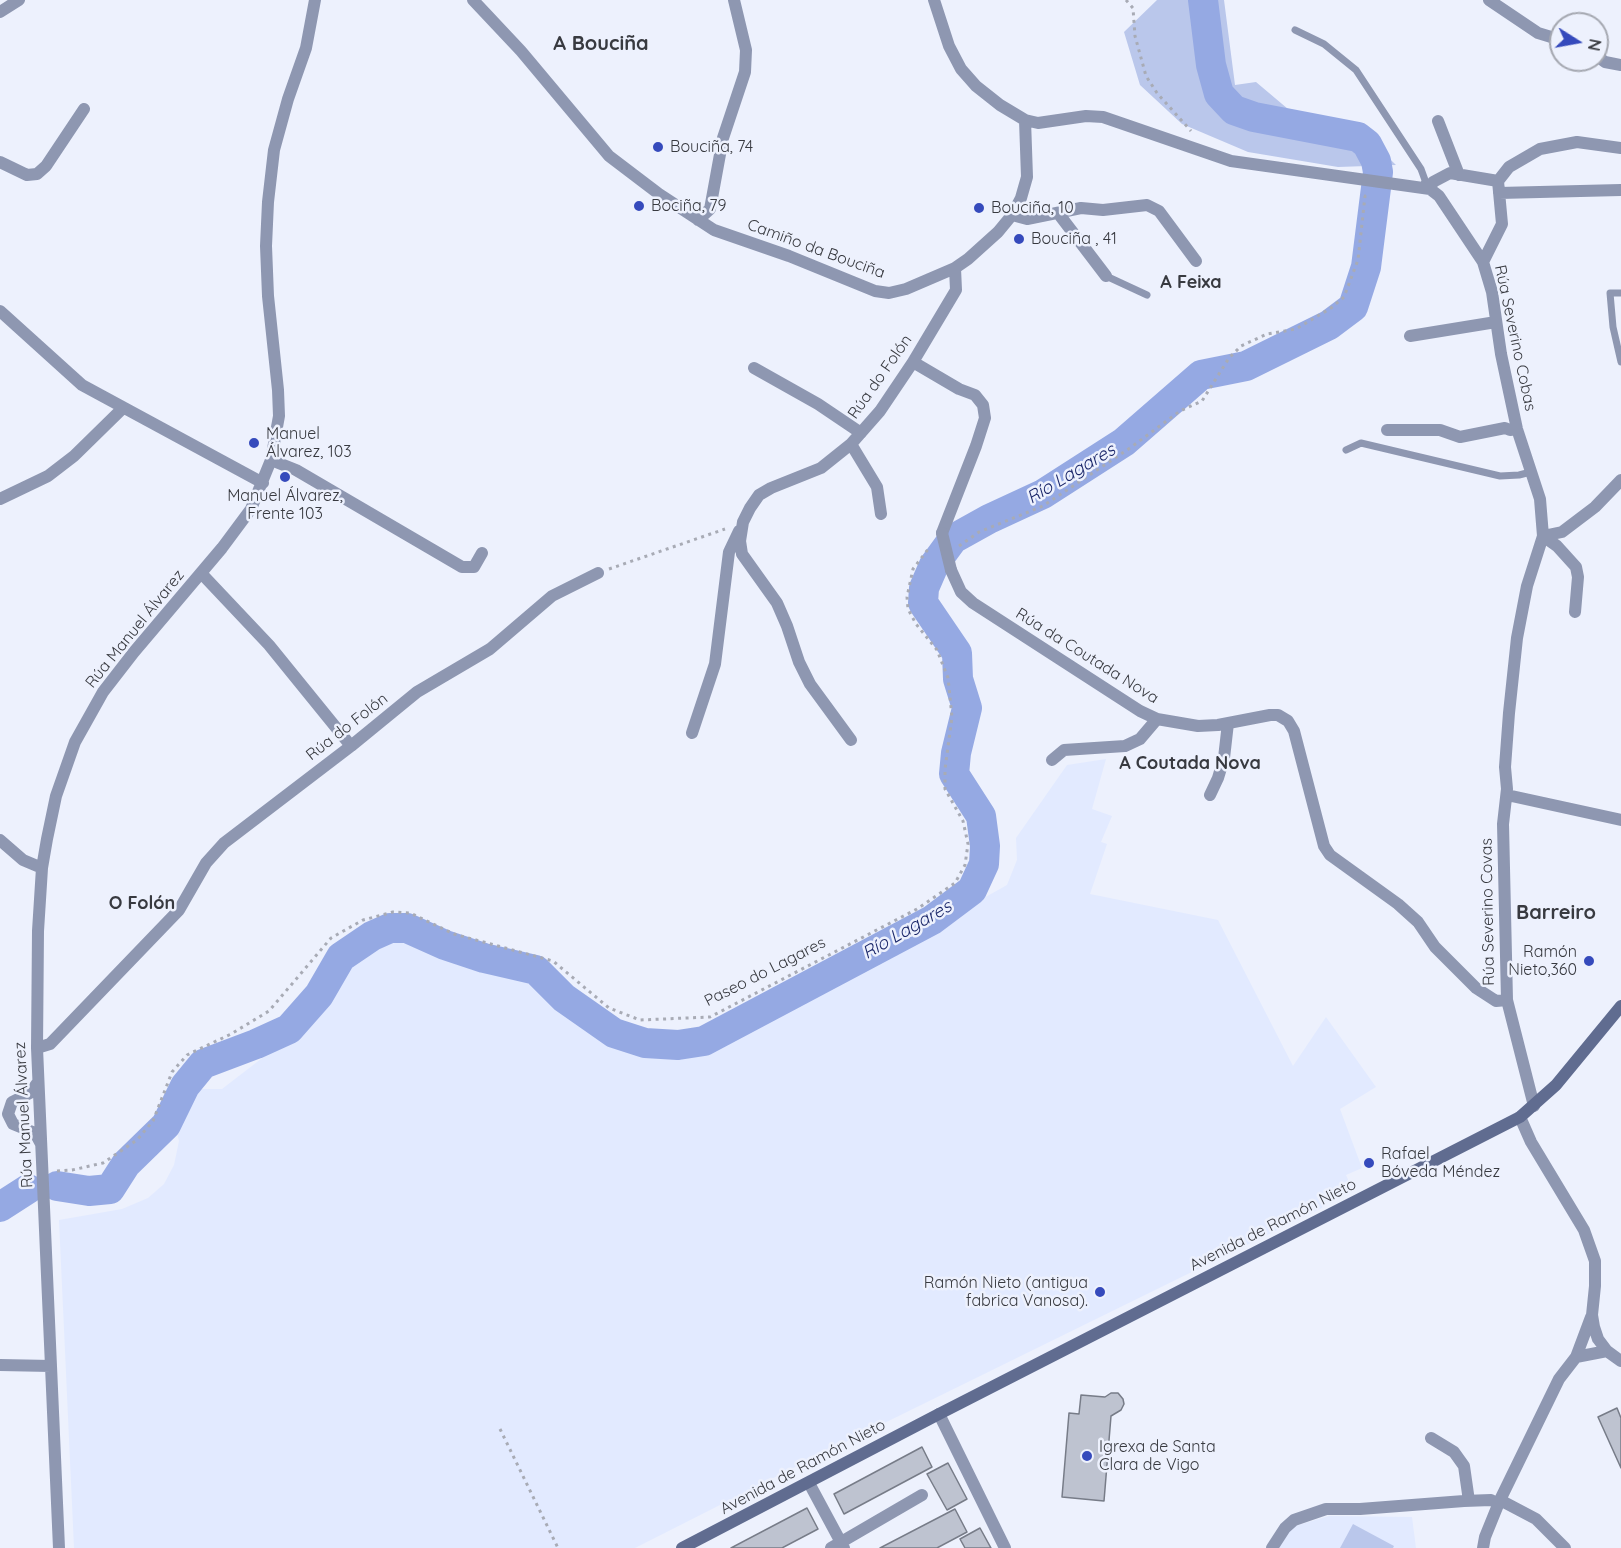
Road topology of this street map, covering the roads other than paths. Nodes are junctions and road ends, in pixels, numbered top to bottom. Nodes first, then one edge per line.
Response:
1 (19, 0) edge
2 (315, 0) edge
3 (473, 0) edge
4 (734, 0) edge
5 (934, 0) edge
6 (1489, 0) edge
7 (0, 12) edge
8 (1295, 30) dead end
9 (1549, 36) edge
10 (84, 109) dead end
11 (1025, 120) junction
12 (1438, 121) dead end
13 (1621, 148) edge
14 (0, 162) edge
15 (1459, 175) junction
16 (1498, 187) junction
17 (1427, 189) junction
18 (1621, 190) edge
19 (1058, 213) junction
20 (1012, 215) junction
21 (698, 220) junction
22 (1196, 261) dead end
23 (1483, 262) junction
24 (955, 268) junction
25 (1106, 276) joint
26 (1621, 293) edge
27 (1147, 295) dead end
28 (0, 311) edge
29 (1496, 322) junction
30 (1410, 336) dead end
31 (913, 362) junction
32 (1621, 362) edge
33 (754, 368) dead end
34 (123, 408) junction
35 (1517, 429) junction
36 (1387, 430) dead end
37 (861, 433) junction
38 (851, 444) junction
39 (1346, 450) dead end
40 (271, 460) junction
41 (1531, 472) junction
42 (1621, 480) edge
43 (263, 483) junction
44 (0, 499) edge
45 (881, 514) dead end
46 (743, 522) junction
47 (1543, 536) junction
48 (482, 552) dead end
49 (201, 573) junction
50 (598, 573) road end
51 (1575, 612) dead end
52 (1156, 719) junction
53 (1228, 723) junction
54 (692, 733) dead end
55 (851, 740) dead end
56 (351, 746) junction
57 (1052, 760) dead end
58 (1210, 795) dead end
59 (1507, 795) junction
60 (1621, 820) edge
61 (1503, 824) joint
62 (0, 840) edge
63 (42, 868) junction
64 (1507, 1000) junction
65 (1621, 1006) edge
66 (37, 1048) junction
67 (39, 1082) junction
68 (23, 1098) junction
69 (1534, 1106) junction
70 (40, 1110) junction
71 (3, 1113) edge
72 (1520, 1117) junction
73 (25, 1127) junction
74 (41, 1145) junction
75 (1592, 1315) junction
76 (1607, 1351) junction
77 (1576, 1357) junction
78 (1621, 1361) edge
79 (0, 1365) edge
80 (51, 1366) junction
81 (939, 1414) junction
82 (1431, 1437) dead end
83 (810, 1483) junction
84 (922, 1495) dead end
85 (1469, 1501) junction
86 (1500, 1502) junction
87 (839, 1546) edge
88 (59, 1548) edge
89 (684, 1548) edge
90 (1005, 1548) edge
91 (1272, 1548) edge
92 (1483, 1548) edge
93 (1565, 1548) edge

1 - 7 street
2 - 40 street, Rúa Manuel Álvarez
3 - 21 street, Camiño da Bouciña
4 - 21 street
5 - 11 street
6 - 9 street
8 - 17 lane
10 - 14 street
11 - 17 street
11 - 20 street, Camiño da Bouciña
12 - 15 street
13 - 16 street
15 - 16 street
15 - 17 street
16 - 18 street
16 - 23 street
17 - 23 street, Rúa Severino Cobas
19 - 20 street
19 - 22 street
19 - 25 street
20 - 24 street, Camiño da Bouciña
21 - 24 street, Camiño da Bouciña
23 - 29 street, Rúa Severino Cobas
24 - 31 street, Rúa do Folón
25 - 27 lane
26 - 32 lane
28 - 34 street
29 - 30 street
29 - 35 street, Rúa Severino Cobas
31 - 37 street, Rúa do Folón
31 - 52 street, Rúa da Coutada Nova, bridge
33 - 37 street
34 - 43 street
34 - 44 street
35 - 36 street
35 - 41 street, Rúa Severino Cobas
37 - 38 street, Rúa do Folón
38 - 45 street
38 - 46 street, Rúa do Folón
39 - 41 lane
40 - 43 street, Rúa Manuel Álvarez
40 - 48 street
41 - 47 street, Rúa Severino Cobas
42 - 47 street
43 - 49 street, Rúa Manuel Álvarez
46 - 54 street, Rúa do Folón
46 - 55 street, Rúa do Folón
47 - 51 street
47 - 59 street, Rúa Severino Cobas
49 - 56 street
49 - 63 street, Rúa Manuel Álvarez
50 - 56 street, Rúa do Folón
52 - 53 street, Rúa da Coutada Nova
52 - 57 street
53 - 58 street
53 - 64 street, Rúa da Coutada Nova
56 - 66 street, Rúa do Folón
59 - 60 street
59 - 61 street, Rúa Severino Cobas
61 - 64 street, Rúa Severino Covas
62 - 63 street
63 - 66 street, Rúa Manuel Álvarez
64 - 69 street, Rúa Severino Covas
65 - 69 main road, Avenida de Ramón Nieto
66 - 67 street, Rúa Manuel Álvarez
67 - 68 street
67 - 70 street, Rúa Manuel Álvarez
68 - 70 street
68 - 71 street
69 - 72 main road, Avenida de Ramón Nieto
70 - 73 street
70 - 74 street, Rúa Manuel Álvarez
71 - 73 street
72 - 75 street
72 - 81 main road, Avenida de Ramón Nieto
73 - 74 street
74 - 80 street, Rúa Manuel Álvarez
75 - 76 street
75 - 77 street
76 - 77 street
76 - 78 street
77 - 86 street
79 - 80 street
80 - 88 street, Rúa Manuel Álvarez
81 - 83 main road, Avenida de Ramón Nieto
81 - 90 street
82 - 85 street
83 - 87 street
83 - 89 main road, Avenida de Ramón Nieto
84 - 87 street
85 - 86 street
85 - 91 street
86 - 92 street
86 - 93 street

